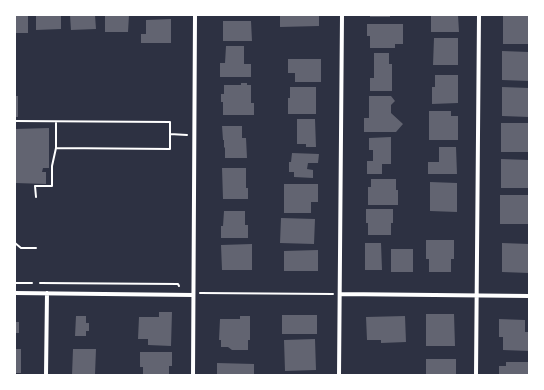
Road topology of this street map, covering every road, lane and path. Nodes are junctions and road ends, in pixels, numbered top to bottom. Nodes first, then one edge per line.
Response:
1 (195, 15) edge
2 (342, 15) edge
3 (480, 15) edge
4 (15, 121) edge
5 (56, 122) junction
6 (170, 134) junction
7 (188, 135) dead end
8 (56, 148) junction
9 (36, 197) dead end
10 (15, 242) edge
11 (36, 248) dead end
12 (15, 283) edge
13 (32, 283) dead end
14 (40, 283) dead end
15 (178, 286) dead end
16 (202, 292) dead end
17 (15, 293) edge
18 (47, 293) junction
19 (332, 294) dead end
20 (340, 294) junction
21 (193, 295) junction
22 (477, 295) junction
23 (529, 296) edge
24 (46, 375) edge
25 (193, 375) edge
26 (340, 375) edge
27 (476, 375) edge

1 - 21 street
2 - 20 street
3 - 22 street
4 - 5 path
5 - 6 path
5 - 8 path
6 - 7 path
6 - 8 path
8 - 9 path
10 - 11 path
12 - 13 path
14 - 15 path
16 - 19 path
17 - 18 street
18 - 21 street
18 - 24 street
20 - 22 street
20 - 26 street
21 - 25 street
22 - 23 street
22 - 27 street

